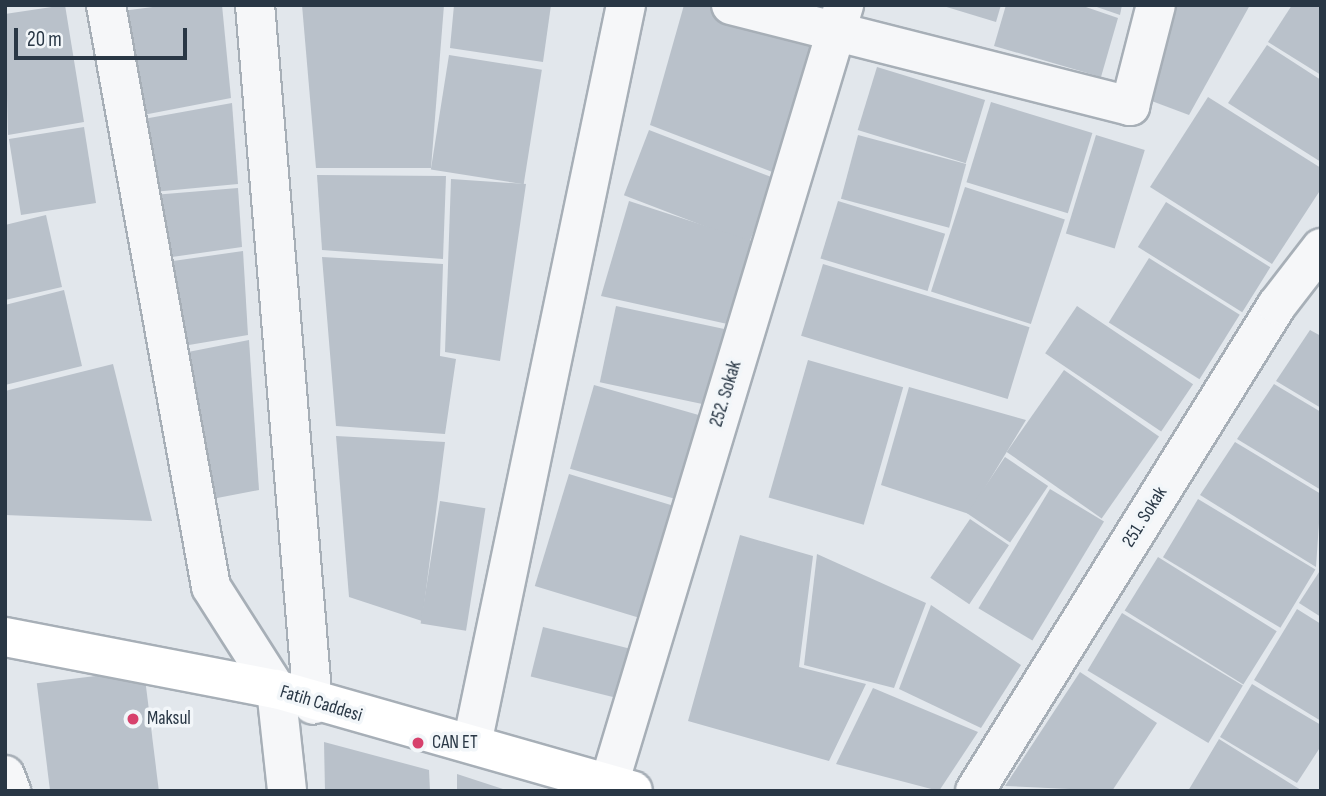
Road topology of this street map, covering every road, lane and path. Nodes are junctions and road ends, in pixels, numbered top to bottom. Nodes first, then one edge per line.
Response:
1 (106, 5) edge
2 (255, 5) edge
3 (626, 5) edge
4 (731, 5) edge
5 (1156, 5) edge
6 (839, 20) edge
7 (1321, 248) edge
8 (5, 637) edge
9 (276, 690) junction
10 (313, 705) junction
11 (472, 744) junction
12 (5, 775) edge
13 (568, 781) edge
14 (621, 787) edge
15 (11, 791) edge
16 (287, 791) edge
17 (975, 791) edge

1 - 9 street
2 - 10 street
3 - 11 street
4 - 6 street
5 - 6 street
6 - 14 street, 252. Sokak
7 - 17 street, 251. Sokak
8 - 9 main road, Fatih Caddesi
9 - 10 main road, Fatih Caddesi
9 - 16 street
10 - 11 main road, Fatih Caddesi
11 - 13 main road, Fatih Caddesi
12 - 15 street
13 - 14 main road, Fatih Caddesi

